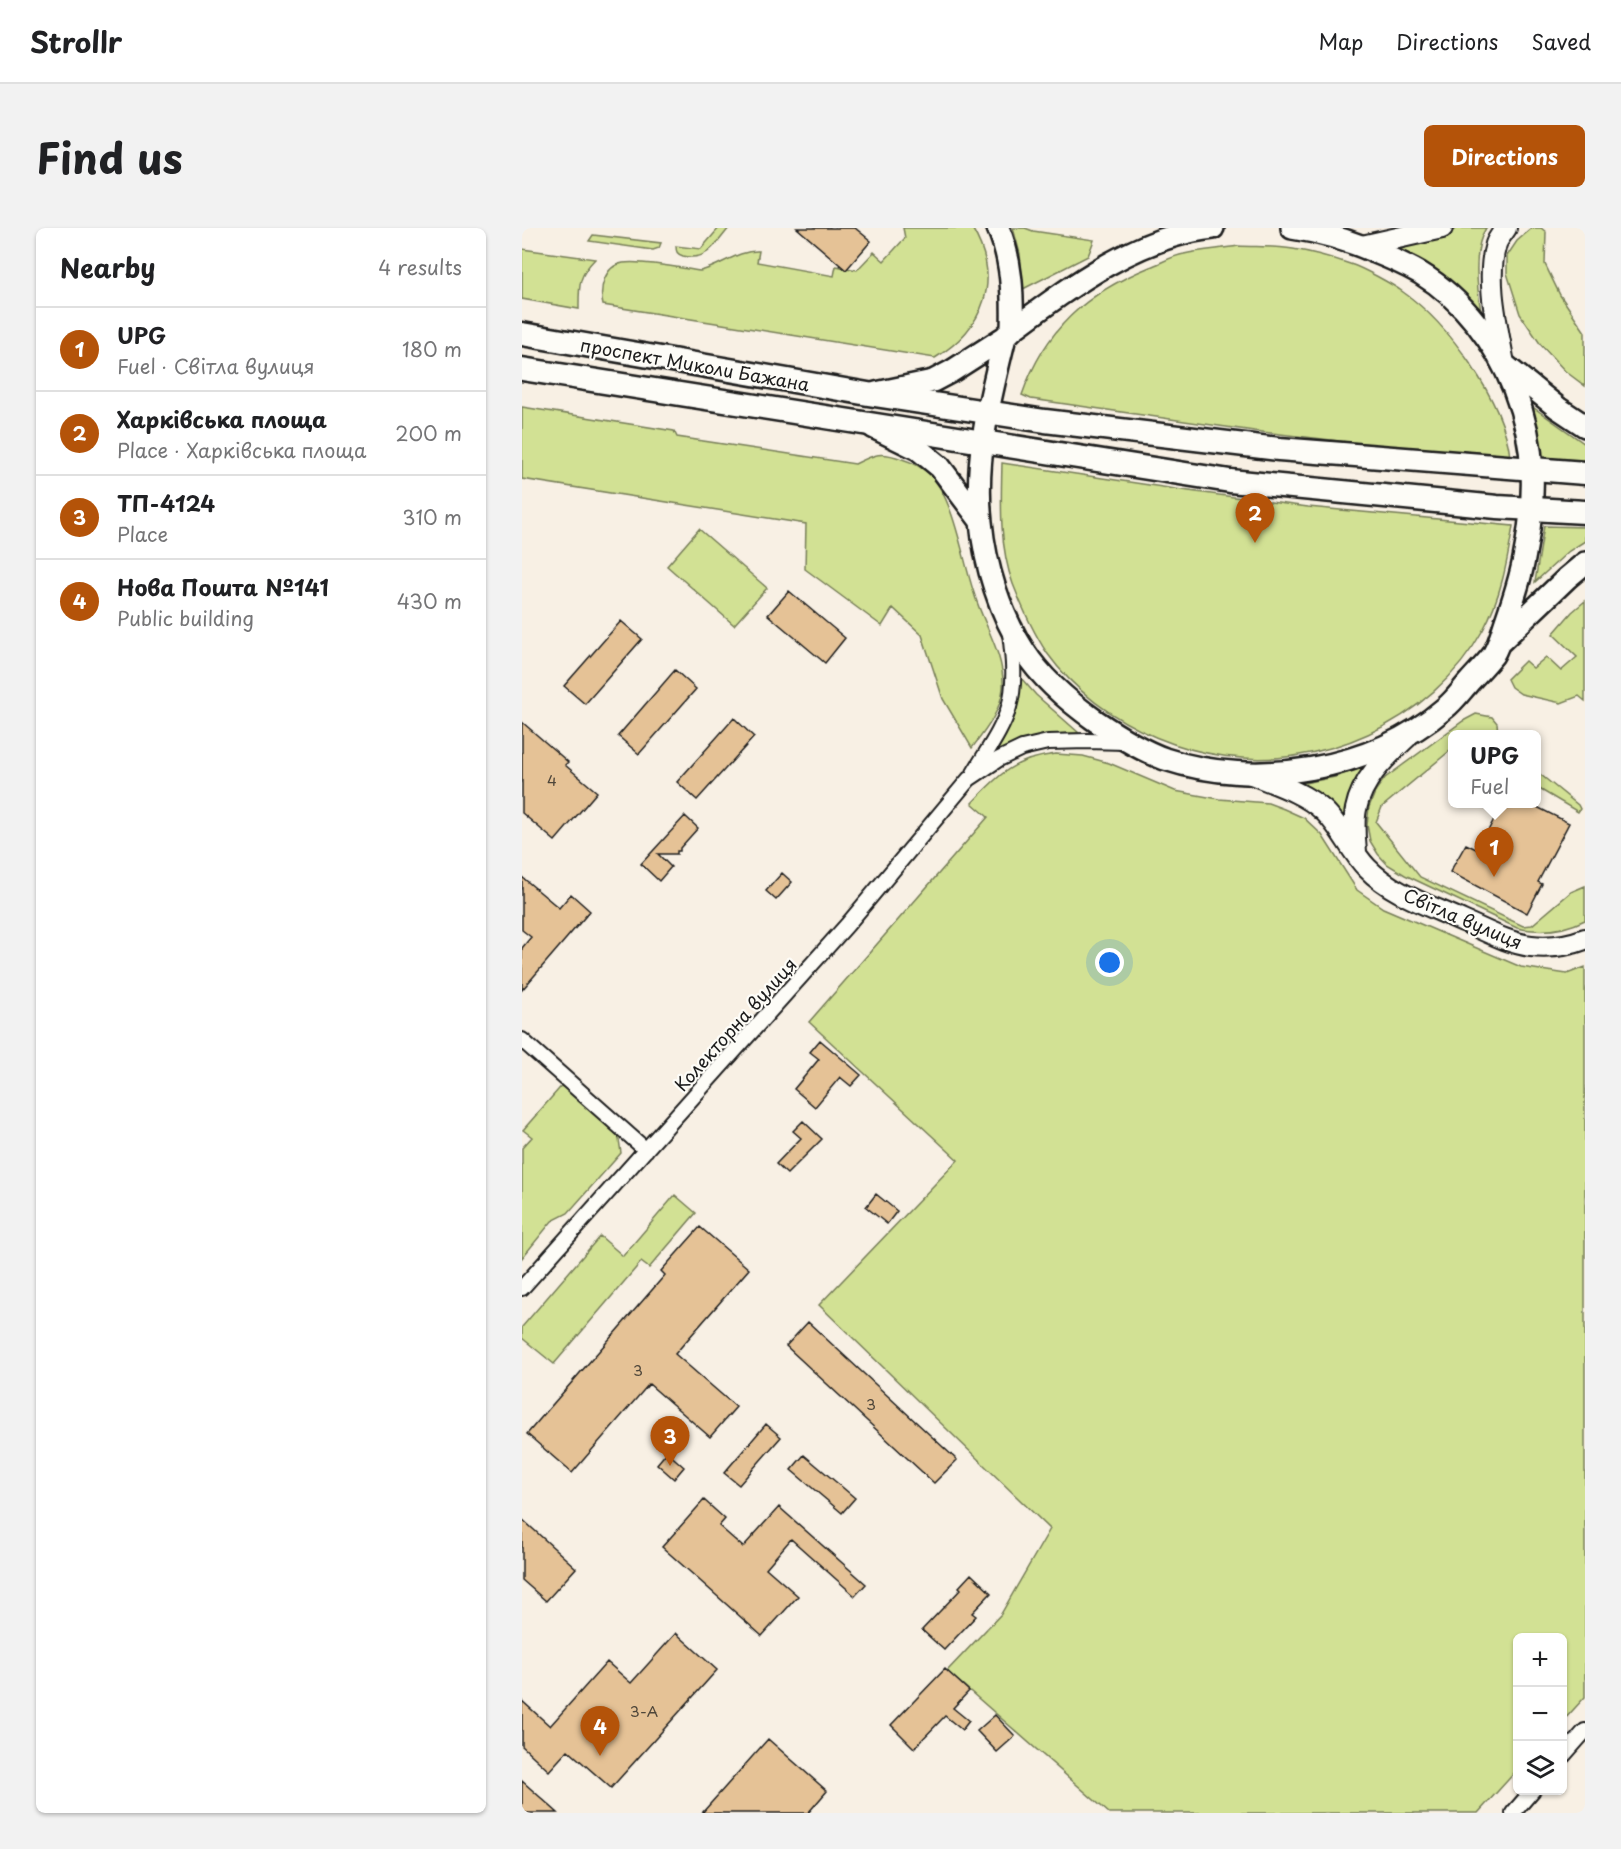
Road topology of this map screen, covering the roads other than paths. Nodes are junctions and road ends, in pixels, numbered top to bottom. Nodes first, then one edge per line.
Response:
1 (998, 228) edge
2 (1161, 228) edge
3 (1292, 228) edge
4 (1442, 228) edge
5 (1506, 228) edge
6 (1206, 229) edge
7 (1362, 246) junction
8 (1009, 333) junction
9 (522, 334) edge
10 (1504, 364) junction
11 (522, 369) edge
12 (868, 394) junction
13 (987, 412) junction
14 (862, 422) junction
15 (1585, 426) edge
16 (981, 441) junction
17 (1533, 470) junction
18 (1585, 473) edge
19 (1532, 509) junction
20 (1585, 512) edge
21 (981, 520) junction
22 (1585, 563) edge
23 (1010, 624) junction
24 (1499, 644) junction
25 (1412, 732) junction
26 (1127, 742) junction
27 (1246, 772) junction
28 (969, 779) junction
29 (1356, 852) junction
30 (1585, 939) edge
31 (522, 1040) edge
32 (646, 1150) junction
33 (522, 1288) edge
34 (1585, 1731) edge
35 (1567, 1752) edge
36 (1529, 1795) edge
37 (1513, 1813) edge

1 - 8 main road
2 - 6 main road
3 - 7 main road
4 - 7 main road
5 - 10 main road
6 - 8 main road, проспект Миколи Бажана
7 - 10 main road
8 - 12 main road, проспект Миколи Бажана
8 - 13 main road
9 - 12 highway, проспект Миколи Бажана
10 - 15 main road
10 - 17 main road
11 - 14 highway, проспект Миколи Бажана
12 - 13 highway, проспект Миколи Бажана
13 - 16 main road
13 - 17 highway, проспект Миколи Бажана
14 - 16 highway, проспект Миколи Бажана
14 - 21 main road, проспект Миколи Бажана
16 - 19 highway, проспект Миколи Бажана
16 - 21 main road
17 - 18 highway, проспект Миколи Бажана
17 - 19 main road
19 - 20 highway, проспект Миколи Бажана
19 - 24 main road
21 - 23 main road
22 - 24 main road
23 - 26 main road
23 - 28 street, Колекторна вулиця
24 - 25 main road
25 - 27 main road
25 - 29 main road
26 - 27 main road
26 - 28 street, Колекторна вулиця
27 - 29 main road, Світла вулиця
28 - 32 street, Колекторна вулиця
29 - 30 main road, Світла вулиця
31 - 32 street
32 - 33 street, Колекторна вулиця
34 - 35 street
36 - 37 street

